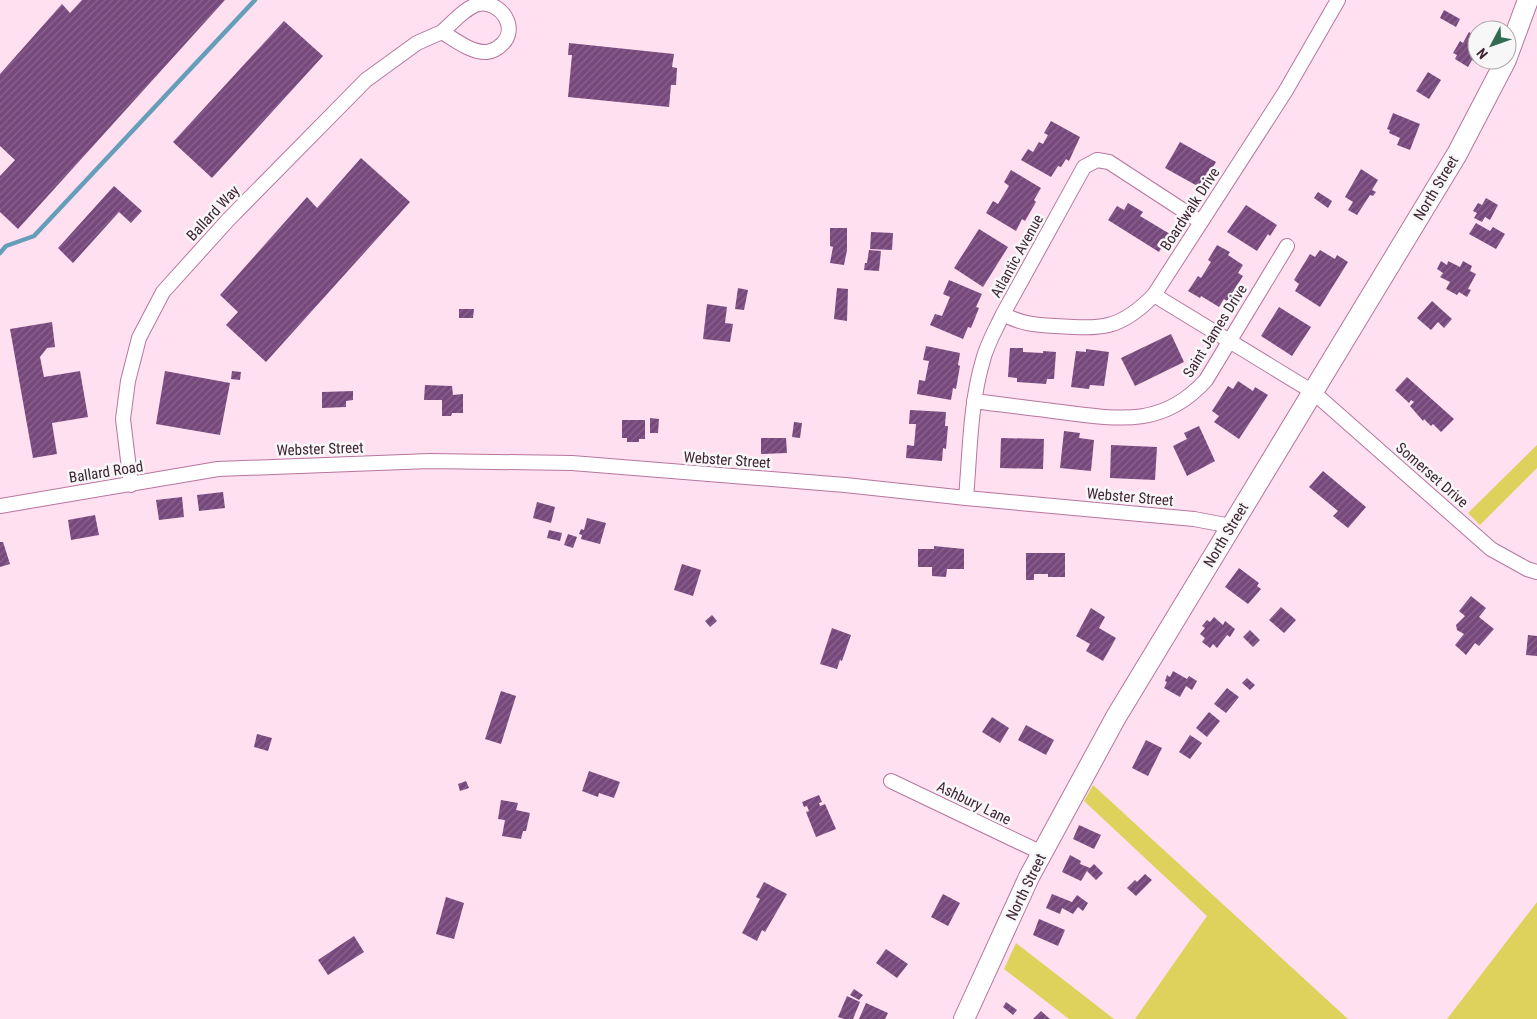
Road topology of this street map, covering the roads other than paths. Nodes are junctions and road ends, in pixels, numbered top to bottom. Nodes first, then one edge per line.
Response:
1 (1338, 0) edge
2 (1528, 0) edge
3 (1517, 29) edge
4 (442, 32) junction
5 (1500, 70) edge
6 (1201, 222) junction
7 (1287, 246) dead end
8 (1154, 295) junction
9 (1003, 314) junction
10 (1229, 341) junction
11 (1313, 392) junction
12 (974, 401) junction
13 (218, 469) joint
14 (131, 485) junction
15 (966, 498) junction
16 (0, 506) edge
17 (1231, 526) junction
18 (1537, 572) edge
19 (891, 781) dead end
20 (1042, 853) junction
21 (964, 1019) edge

1 - 6 street, Boardwalk Drive
2 - 3 main road, North Street
4 - 4 street, Ballard Way
4 - 14 street, Ballard Way
5 - 11 main road, North Street
6 - 8 street, Boardwalk Drive
6 - 9 street, Atlantic Avenue
7 - 10 street, Saint James Drive
8 - 9 street, Boardwalk Drive
8 - 10 street, Somerset Drive
9 - 12 street, Atlantic Avenue
10 - 11 street, Somerset Drive
10 - 12 street, Saint James Drive
11 - 17 main road, North Street
11 - 18 street, Somerset Drive
12 - 15 street, Atlantic Avenue
13 - 14 street, Ballard Road
13 - 15 street, Webster Street
14 - 16 street, Ballard Road
15 - 17 street, Webster Street
17 - 20 main road, North Street
19 - 20 street, Ashbury Lane
20 - 21 main road, North Street

